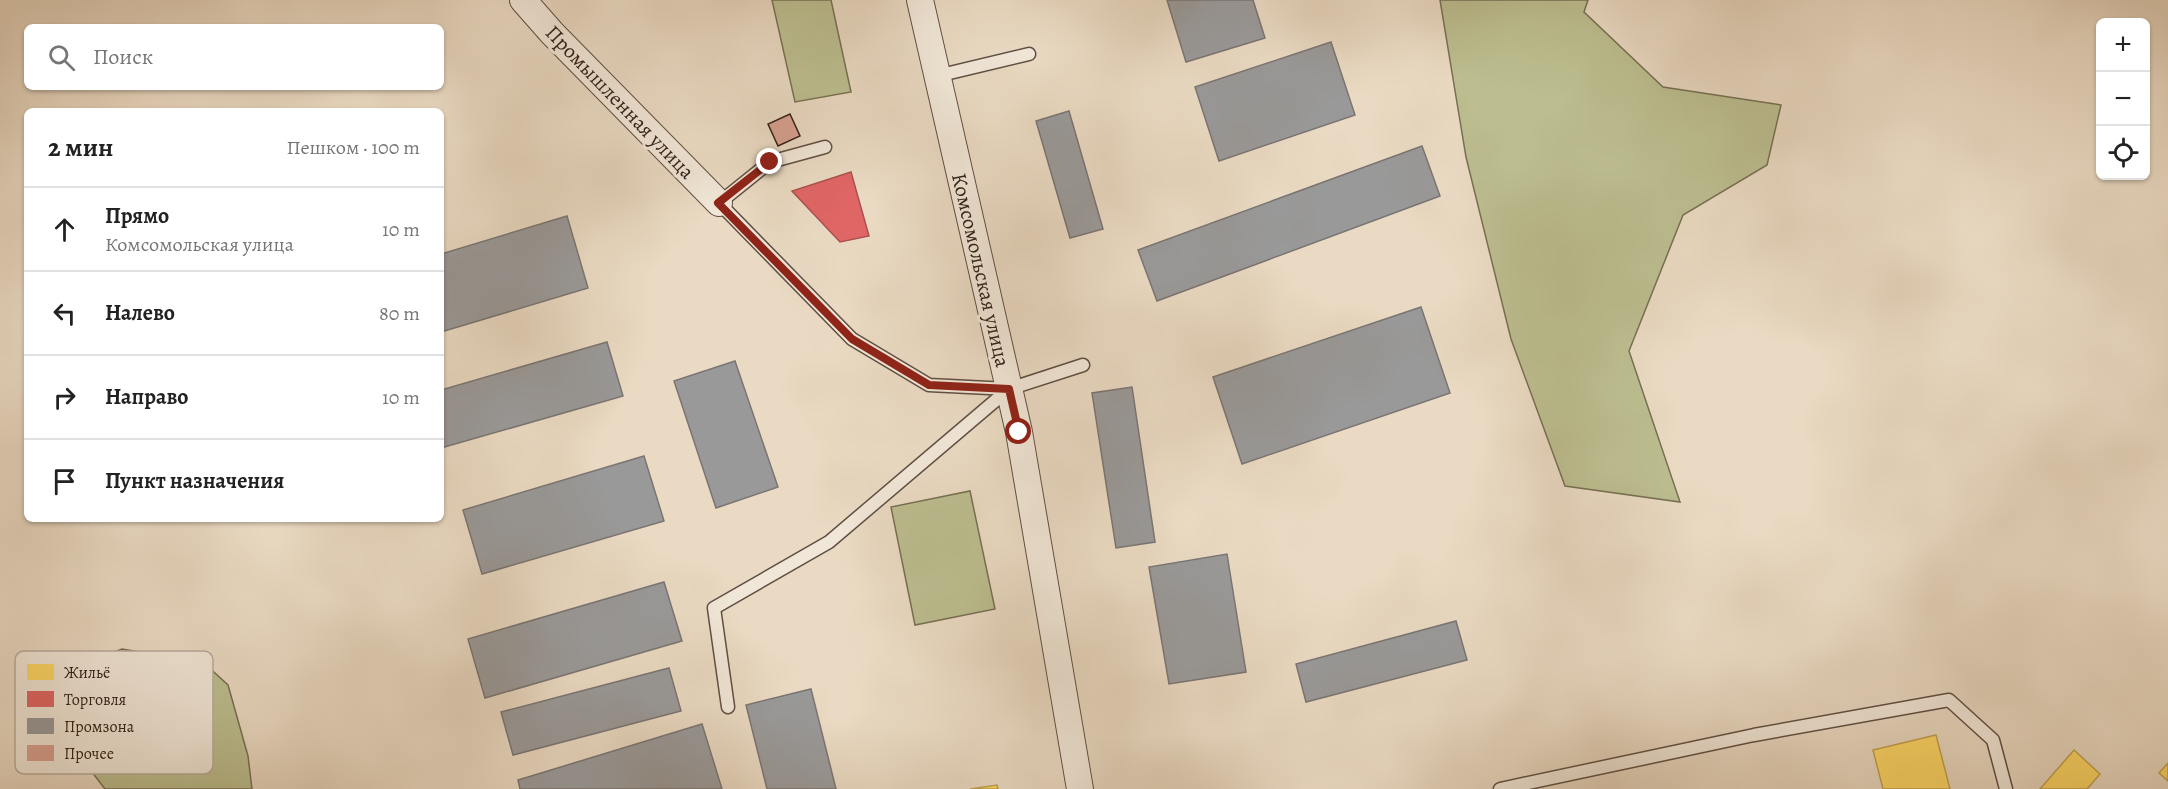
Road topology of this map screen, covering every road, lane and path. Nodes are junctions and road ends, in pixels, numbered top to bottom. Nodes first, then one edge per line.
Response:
1 (523, 0) edge
2 (920, 0) edge
3 (1029, 54) dead end
4 (937, 76) junction
5 (825, 147) dead end
6 (718, 203) junction
7 (1083, 365) dead end
8 (1009, 389) junction
9 (728, 707) dead end
10 (1553, 784) edge
11 (1080, 789) edge
12 (1500, 789) edge
13 (2006, 789) edge

1 - 6 street, Промышленная улица
2 - 4 street, Комсомольская улица
3 - 4 lane
4 - 8 street, Комсомольская улица
5 - 6 lane
6 - 8 lane
7 - 8 lane
8 - 9 lane
8 - 11 street, Комсомольская улица
10 - 12 lane
10 - 13 lane

